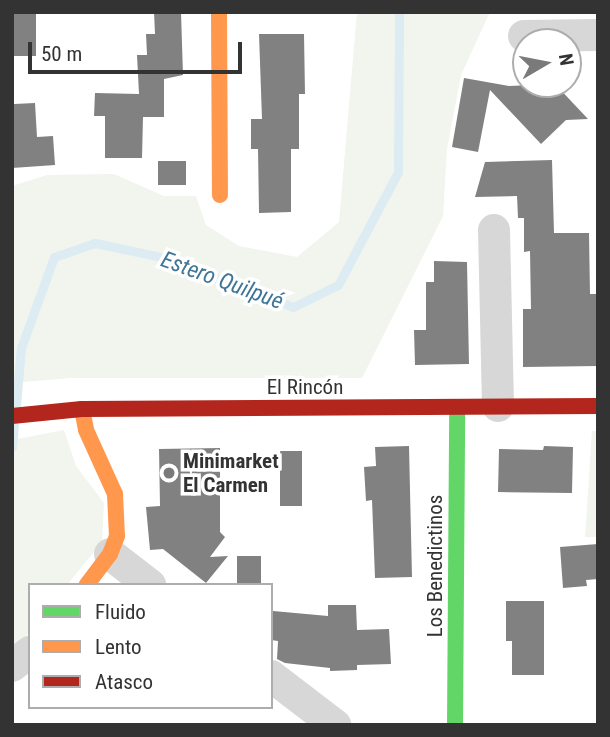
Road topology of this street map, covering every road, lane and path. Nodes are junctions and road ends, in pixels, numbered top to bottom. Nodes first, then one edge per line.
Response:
1 (219, 12) edge
2 (220, 195) dead end
3 (494, 230) dead end
4 (598, 405) edge
5 (498, 406) junction
6 (457, 407) junction
7 (82, 410) junction
8 (19, 415) edge
9 (110, 554) junction
10 (88, 583) edge
11 (147, 583) edge
12 (28, 654) edge
13 (12, 666) edge
14 (273, 678) edge
15 (335, 725) edge
16 (455, 725) edge

1 - 2 street
3 - 5 street
4 - 5 street, El Rincón
5 - 6 street, El Rincón
6 - 7 street, El Rincón
6 - 16 street, Los Benedictinos
7 - 8 street, El Rincón
7 - 9 street
9 - 10 street
9 - 11 street
12 - 13 street
14 - 15 street

